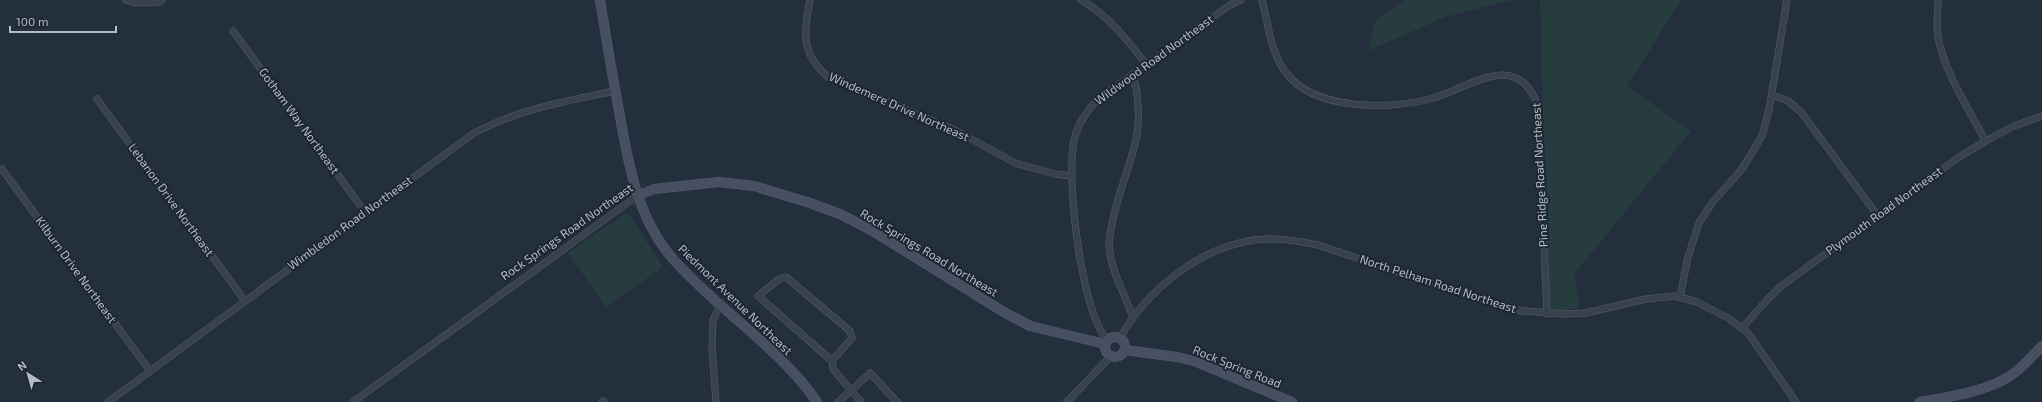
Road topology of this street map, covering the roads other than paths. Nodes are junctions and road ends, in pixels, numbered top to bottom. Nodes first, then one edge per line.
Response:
1 (126, 0) edge
2 (162, 0) edge
3 (600, 0) edge
4 (810, 0) edge
5 (1081, 0) edge
6 (1241, 0) edge
7 (1262, 0) edge
8 (1787, 0) edge
9 (1938, 0) edge
10 (233, 31) dead end
11 (1146, 64) junction
12 (1131, 75) junction
13 (615, 91) junction
14 (1772, 95) junction
15 (97, 99) dead end
16 (2042, 116) edge
17 (1985, 140) junction
18 (2, 168) dead end
19 (1071, 176) junction
20 (637, 196) junction
21 (365, 212) junction
22 (1878, 216) junction
23 (1680, 297) junction
24 (245, 301) junction
25 (720, 305) junction
26 (1547, 314) junction
27 (1133, 318) junction
28 (1742, 328) junction
29 (1120, 338) junction
30 (1106, 342) junction
31 (2042, 346) edge
32 (1125, 350) junction
33 (1110, 357) junction
34 (832, 361) junction
35 (150, 371) junction
36 (851, 390) junction
37 (108, 402) edge
38 (352, 402) edge
39 (716, 402) edge
40 (817, 402) edge
41 (838, 402) edge
42 (861, 402) edge
43 (897, 402) edge
44 (1067, 402) edge
45 (1292, 402) edge
46 (1796, 402) edge
47 (1920, 402) edge

1 - 2 street
3 - 13 street, Piedmont Avenue Northeast
4 - 19 street, Windemere Drive Northeast
5 - 11 street
6 - 11 street, Wildwood Road Northeast
7 - 26 street, Pine Ridge Road Northeast
8 - 14 street
9 - 17 street
10 - 21 street, Gotham Way Northeast
11 - 12 street, Wildwood Road Northeast
12 - 19 street, Wildwood Road Northeast
12 - 27 street
13 - 20 street, Piedmont Avenue Northeast
13 - 21 street, Wimbledon Road Northeast
14 - 22 street
14 - 23 street
15 - 24 street, Lebanon Drive Northeast
16 - 17 street, Plymouth Road Northeast
17 - 22 street, Plymouth Road Northeast
18 - 35 street, Kilburn Drive Northeast
19 - 30 street, Wildwood Road Northeast
20 - 25 street, Piedmont Avenue Northeast
20 - 30 street, Rock Springs Road Northeast
20 - 38 street, Rock Springs Road Northeast
21 - 24 street, Wimbledon Road Northeast
22 - 28 street, Plymouth Road Northeast
23 - 26 street, North Pelham Road Northeast
23 - 28 street, North Pelham Road Northeast
24 - 35 street, Wimbledon Road Northeast
25 - 39 street
25 - 40 street, Piedmont Avenue Northeast
26 - 27 street, North Pelham Road Northeast
27 - 29 street, North Pelham Road Northeast
28 - 46 street, North Pelham Road Northeast
29 - 30 street
29 - 32 street
30 - 33 street
31 - 47 street
32 - 33 street
32 - 45 street, Rock Spring Road
33 - 44 street
34 - 34 street
34 - 36 street
35 - 37 street, Wimbledon Road Northeast
36 - 41 street
36 - 42 street
36 - 43 street

